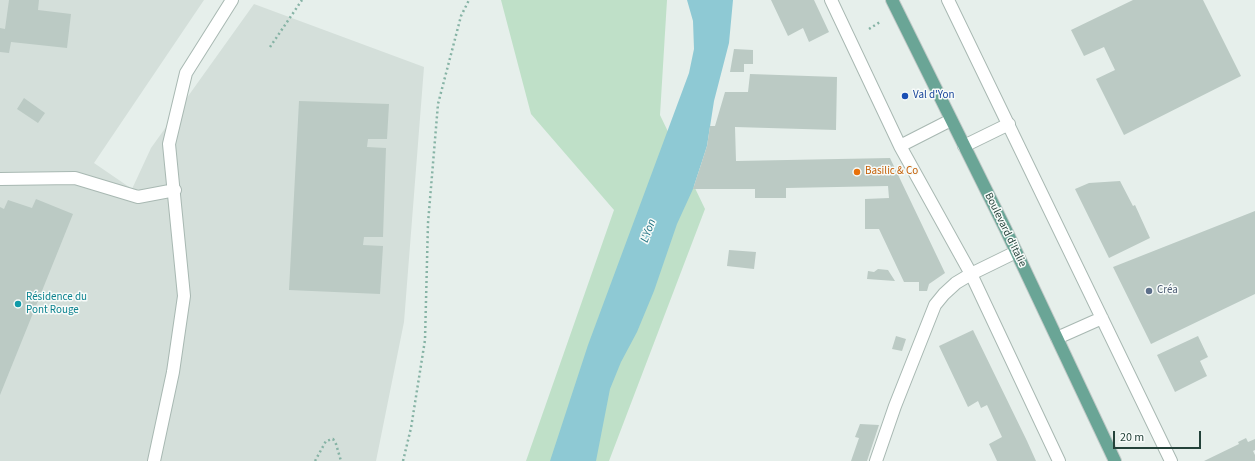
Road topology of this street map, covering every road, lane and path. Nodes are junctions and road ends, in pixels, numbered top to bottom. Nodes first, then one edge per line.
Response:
1 (232, 0) edge
2 (302, 0) edge
3 (469, 0) edge
4 (831, 0) edge
5 (892, 0) edge
6 (948, 0) edge
7 (270, 47) dead end
8 (951, 120) junction
9 (1009, 124) junction
10 (900, 146) junction
11 (964, 146) junction
12 (0, 179) edge
13 (174, 190) junction
14 (1016, 252) junction
15 (971, 274) junction
16 (1102, 318) junction
17 (1057, 338) junction
18 (154, 461) edge
19 (315, 461) edge
20 (341, 461) edge
21 (403, 461) edge
22 (876, 461) edge
23 (1060, 461) edge
24 (1115, 461) edge
25 (1172, 461) edge

1 - 13 lane
2 - 7 path
3 - 21 path
4 - 10 lane
5 - 8 main road, Boulevard d'Italie
6 - 9 lane
8 - 10 lane
8 - 11 main road, Boulevard d'Italie
9 - 11 lane
9 - 16 lane
10 - 15 lane
11 - 14 main road, Boulevard d'Italie
12 - 13 lane
13 - 18 lane
14 - 15 lane
14 - 17 main road, Boulevard d'Italie
15 - 22 lane
15 - 23 lane
16 - 17 lane
16 - 25 lane
17 - 24 main road, Boulevard d'Italie
19 - 20 path

